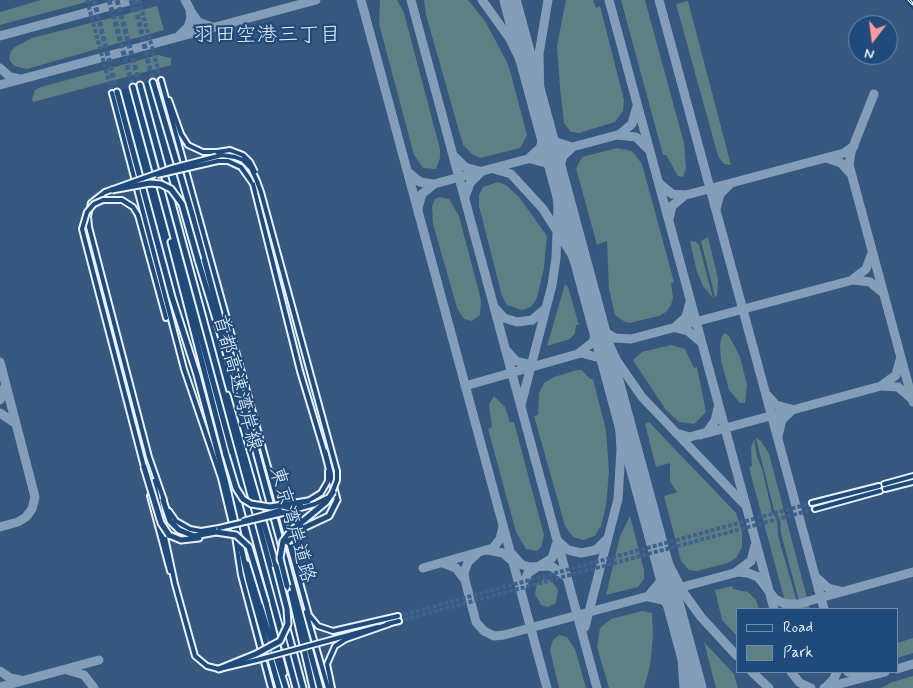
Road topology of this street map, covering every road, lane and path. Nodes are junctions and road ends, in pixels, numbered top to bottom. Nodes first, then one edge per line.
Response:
1 (153, 82) tunnel mouth
2 (140, 85) tunnel mouth
3 (133, 87) tunnel mouth
4 (114, 92) joint
5 (150, 176) junction
6 (257, 182) junction
7 (112, 190) junction
8 (168, 216) junction
9 (166, 318) dead end
10 (216, 366) junction
11 (235, 375) junction
12 (325, 452) junction
13 (150, 460) junction
14 (144, 467) junction
15 (913, 476) edge
16 (913, 482) edge
17 (882, 487) junction
18 (333, 492) junction
19 (163, 500) junction
20 (308, 501) junction
21 (812, 503) tunnel mouth
22 (815, 509) tunnel mouth
23 (218, 530) junction
24 (206, 535) junction
25 (242, 549) junction
26 (289, 577) junction
27 (175, 584) junction
28 (287, 586) junction
29 (303, 598) junction
30 (398, 616) tunnel mouth
31 (399, 621) tunnel mouth
32 (389, 624) junction
33 (257, 657) junction
34 (219, 669) joint
35 (271, 688) edge
36 (279, 688) edge
37 (288, 688) edge
38 (296, 688) edge
39 (303, 688) edge
40 (312, 688) edge
41 (320, 688) edge
42 (328, 688) edge
43 (332, 688) edge

1 - 11 highway, 東京湾岸道路
2 - 10 highway, 首都高速湾岸線
3 - 8 highway, 首都高速湾岸線
4 - 25 highway
4 - 35 street
5 - 6 street, bridge
5 - 7 street, bridge
5 - 12 street, bridge
6 - 18 street, bridge
6 - 29 street, bridge
7 - 11 highway, bridge
7 - 13 street, bridge
8 - 20 highway, bridge
8 - 38 highway, 首都高速湾岸線
9 - 14 street, bridge
10 - 33 highway, bridge
10 - 39 highway, 首都高速湾岸線
11 - 26 highway, 東京湾岸道路
12 - 20 street
12 - 28 highway, bridge
13 - 19 street
13 - 27 street
14 - 24 highway, bridge
14 - 27 street, bridge
15 - 17 street
16 - 17 street
17 - 21 street
17 - 22 street
18 - 23 street, bridge
18 - 28 highway, bridge
19 - 23 street
19 - 24 highway
20 - 23 street, bridge
23 - 24 highway
23 - 37 highway, bridge
25 - 36 highway
25 - 37 highway
26 - 40 highway
26 - 41 highway, 東京湾岸道路
27 - 34 street
28 - 40 highway
29 - 30 street
29 - 42 street
31 - 32 street
32 - 33 street, bridge
32 - 43 street
33 - 34 highway

